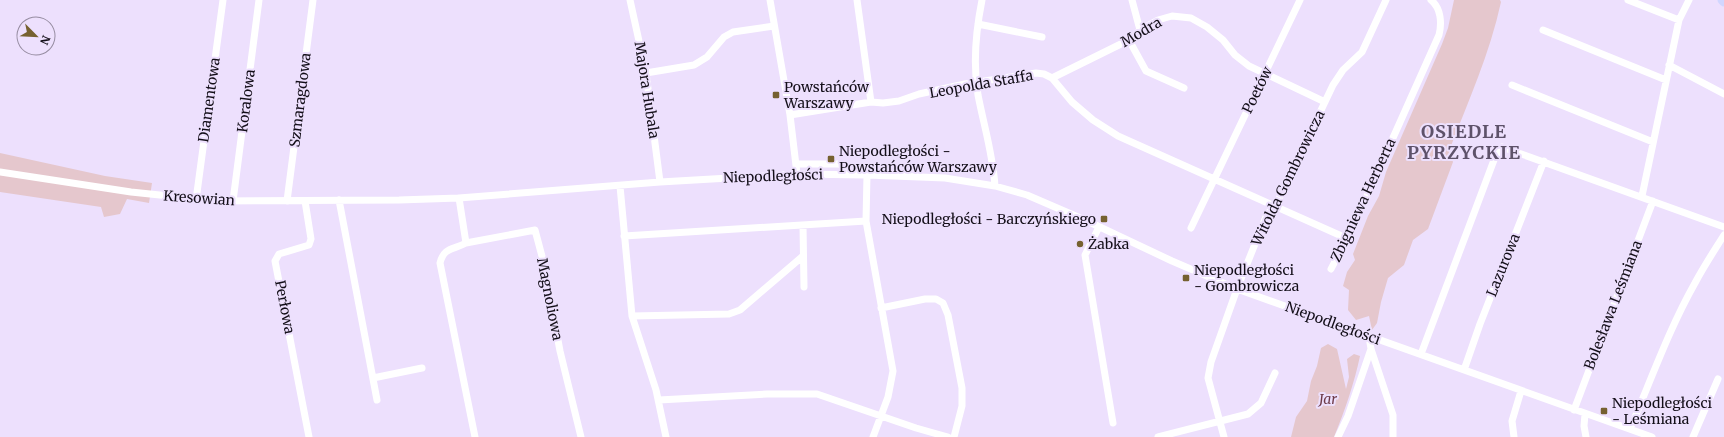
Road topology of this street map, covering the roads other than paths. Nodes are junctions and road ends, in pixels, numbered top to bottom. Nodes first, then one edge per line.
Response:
1 (223, 0) edge
2 (259, 0) edge
3 (313, 0) edge
4 (630, 0) edge
5 (770, 0) edge
6 (857, 0) edge
7 (982, 0) edge
8 (1132, 0) edge
9 (1300, 0) edge
10 (1386, 0) edge
11 (1430, 0) edge
12 (1628, 0) edge
13 (1689, 0) edge
14 (1679, 20) junction
15 (978, 24) junction
16 (774, 26) junction
17 (1140, 30) junction
18 (1543, 30) dead end
19 (1042, 38) dead end
20 (1129, 40) junction
21 (1669, 66) junction
22 (646, 73) junction
23 (1265, 74) junction
24 (1052, 78) junction
25 (1666, 80) junction
26 (976, 82) junction
27 (1512, 85) dead end
28 (1184, 88) dead end
29 (1724, 94) edge
30 (871, 102) junction
31 (1325, 102) junction
32 (790, 115) junction
33 (1653, 142) junction
34 (1544, 161) junction
35 (796, 164) junction
36 (0, 172) edge
37 (797, 174) junction
38 (867, 174) junction
39 (1214, 179) junction
40 (660, 182) junction
41 (620, 186) junction
42 (995, 186) junction
43 (1642, 196) junction
44 (459, 198) junction
45 (196, 200) junction
46 (339, 200) junction
47 (399, 200) joint
48 (233, 201) junction
49 (287, 201) junction
50 (305, 201) junction
51 (1653, 201) junction
52 (1275, 207) junction
53 (866, 222) junction
54 (803, 225) junction
55 (1099, 227) junction
56 (1724, 227) edge
57 (1191, 228) dead end
58 (1724, 235) edge
59 (624, 236) junction
60 (1346, 238) junction
61 (466, 243) junction
62 (803, 256) junction
63 (1331, 270) dead end
64 (804, 287) dead end
65 (1237, 289) junction
66 (881, 308) junction
67 (632, 316) junction
68 (1369, 336) junction
69 (1371, 349) junction
70 (1421, 354) junction
71 (422, 368) dead end
72 (1464, 370) junction
73 (1275, 373) dead end
74 (373, 378) junction
75 (1718, 379) dead end
76 (1521, 391) junction
77 (377, 400) dead end
78 (659, 400) junction
79 (1574, 410) junction
80 (1585, 414) junction
81 (882, 415) junction
82 (1220, 421) junction
83 (1113, 423) dead end
84 (1630, 429) junction
85 (309, 437) edge
86 (475, 437) edge
87 (581, 437) edge
88 (666, 437) edge
89 (873, 437) edge
90 (948, 437) edge
91 (954, 437) edge
92 (1158, 437) edge
93 (1224, 437) edge
94 (1338, 437) edge
95 (1393, 437) edge
96 (1514, 437) edge
97 (1586, 437) edge
98 (1652, 437) edge
99 (1693, 437) edge

1 - 45 street, Diamentowa
2 - 48 street, Koralowa
3 - 49 street, Szmaragdowa
4 - 22 street, Majora Hubala
5 - 16 street
6 - 30 street
7 - 15 street
8 - 17 street
9 - 23 street, Poetów
10 - 31 street, Witolda Gombrowicza
11 - 60 street, Zbigniewa Herberta
12 - 14 street
13 - 14 street
14 - 21 street
15 - 19 street
15 - 26 street
16 - 22 street
16 - 32 street
17 - 20 street, Modra
17 - 23 street, Modra
18 - 25 street
20 - 24 street, Modra
20 - 28 street
21 - 25 street
21 - 29 street
22 - 40 street, Majora Hubala
23 - 31 street
23 - 39 street, Poetów
24 - 26 street, Leopolda Staffa
24 - 39 street, Leopolda Staffa
25 - 33 street
26 - 30 street, Leopolda Staffa
26 - 42 street
27 - 33 street
30 - 32 street, Leopolda Staffa
31 - 52 street, Witolda Gombrowicza
32 - 35 street
33 - 43 street
34 - 43 street
34 - 70 street
34 - 72 street, Lazurowa
35 - 37 street
35 - 38 street
36 - 45 street, Kresowian
37 - 38 street, Niepodległości
37 - 40 street, Niepodległości
38 - 42 street, Niepodległości
38 - 53 street
39 - 52 street, Leopolda Staffa
39 - 57 street
40 - 41 street, Niepodległości
41 - 44 street, Niepodległości
41 - 59 street
42 - 55 street, Niepodległości
43 - 51 street
44 - 47 street, Niepodległości
44 - 61 street
45 - 48 street, Kresowian
46 - 47 street, Kresowian
46 - 50 street, Kresowian
46 - 74 street
48 - 49 street, Kresowian
49 - 50 street, Kresowian
50 - 85 street, Perłowa
51 - 56 street
51 - 79 street, Bolesława Leśmiana
52 - 60 street, Leopolda Staffa
52 - 65 street, Witolda Gombrowicza
53 - 54 street
53 - 66 street
54 - 59 street
54 - 62 street
55 - 65 street, Niepodległości
55 - 83 street
58 - 84 street
59 - 67 street
60 - 63 street, Zbigniewa Herberta
61 - 86 street, Magnoliowa
61 - 87 street, Magnoliowa
62 - 64 street
62 - 67 street
65 - 68 street, Niepodległości
65 - 82 street, Witolda Gombrowicza
66 - 81 street
66 - 91 street
67 - 78 street
68 - 69 street
68 - 70 street, Niepodległości
69 - 94 street
69 - 95 street
70 - 72 street, Niepodległości
71 - 74 street
72 - 76 street, Niepodległości
73 - 82 street
74 - 77 street
75 - 99 street
76 - 79 street, Niepodległości
76 - 96 street
78 - 81 street
78 - 88 street
79 - 80 street, Niepodległości
80 - 84 street, Niepodległości
80 - 97 street
81 - 89 street
81 - 90 street
82 - 92 street
82 - 93 street, Witolda Gombrowicza
84 - 98 street, Niepodległości

